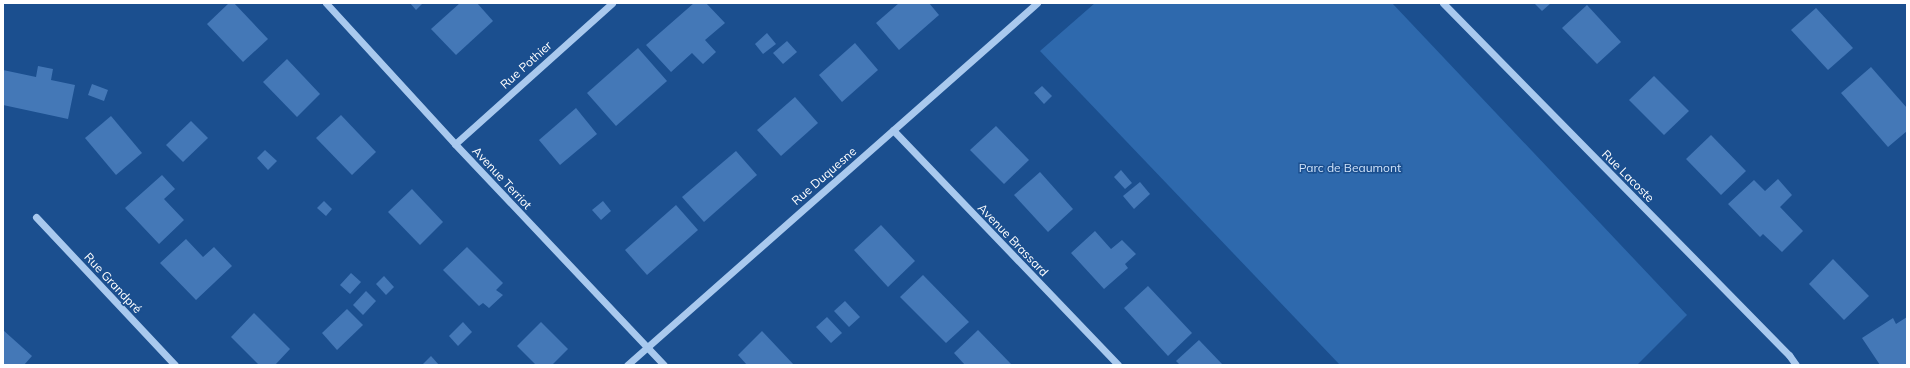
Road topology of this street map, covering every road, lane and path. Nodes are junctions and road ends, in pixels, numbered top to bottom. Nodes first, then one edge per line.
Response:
1 (326, 3) edge
2 (612, 3) edge
3 (1037, 3) edge
4 (1443, 3) edge
5 (893, 130) junction
6 (455, 144) junction
7 (36, 216) dead end
8 (647, 347) junction
9 (175, 365) edge
10 (627, 365) edge
11 (664, 365) edge
12 (1118, 365) edge
13 (1796, 365) edge

1 - 6 street, Avenue Terriot
2 - 6 street, Rue Pothier
3 - 5 street, Rue Duquesne
4 - 13 street, Rue Lacoste
5 - 8 street, Rue Duquesne
5 - 12 street, Avenue Brassard
6 - 8 street, Avenue Terriot
7 - 9 street, Rue Grandpré
8 - 10 street, Rue Duquesne
8 - 11 street, Avenue Terriot

